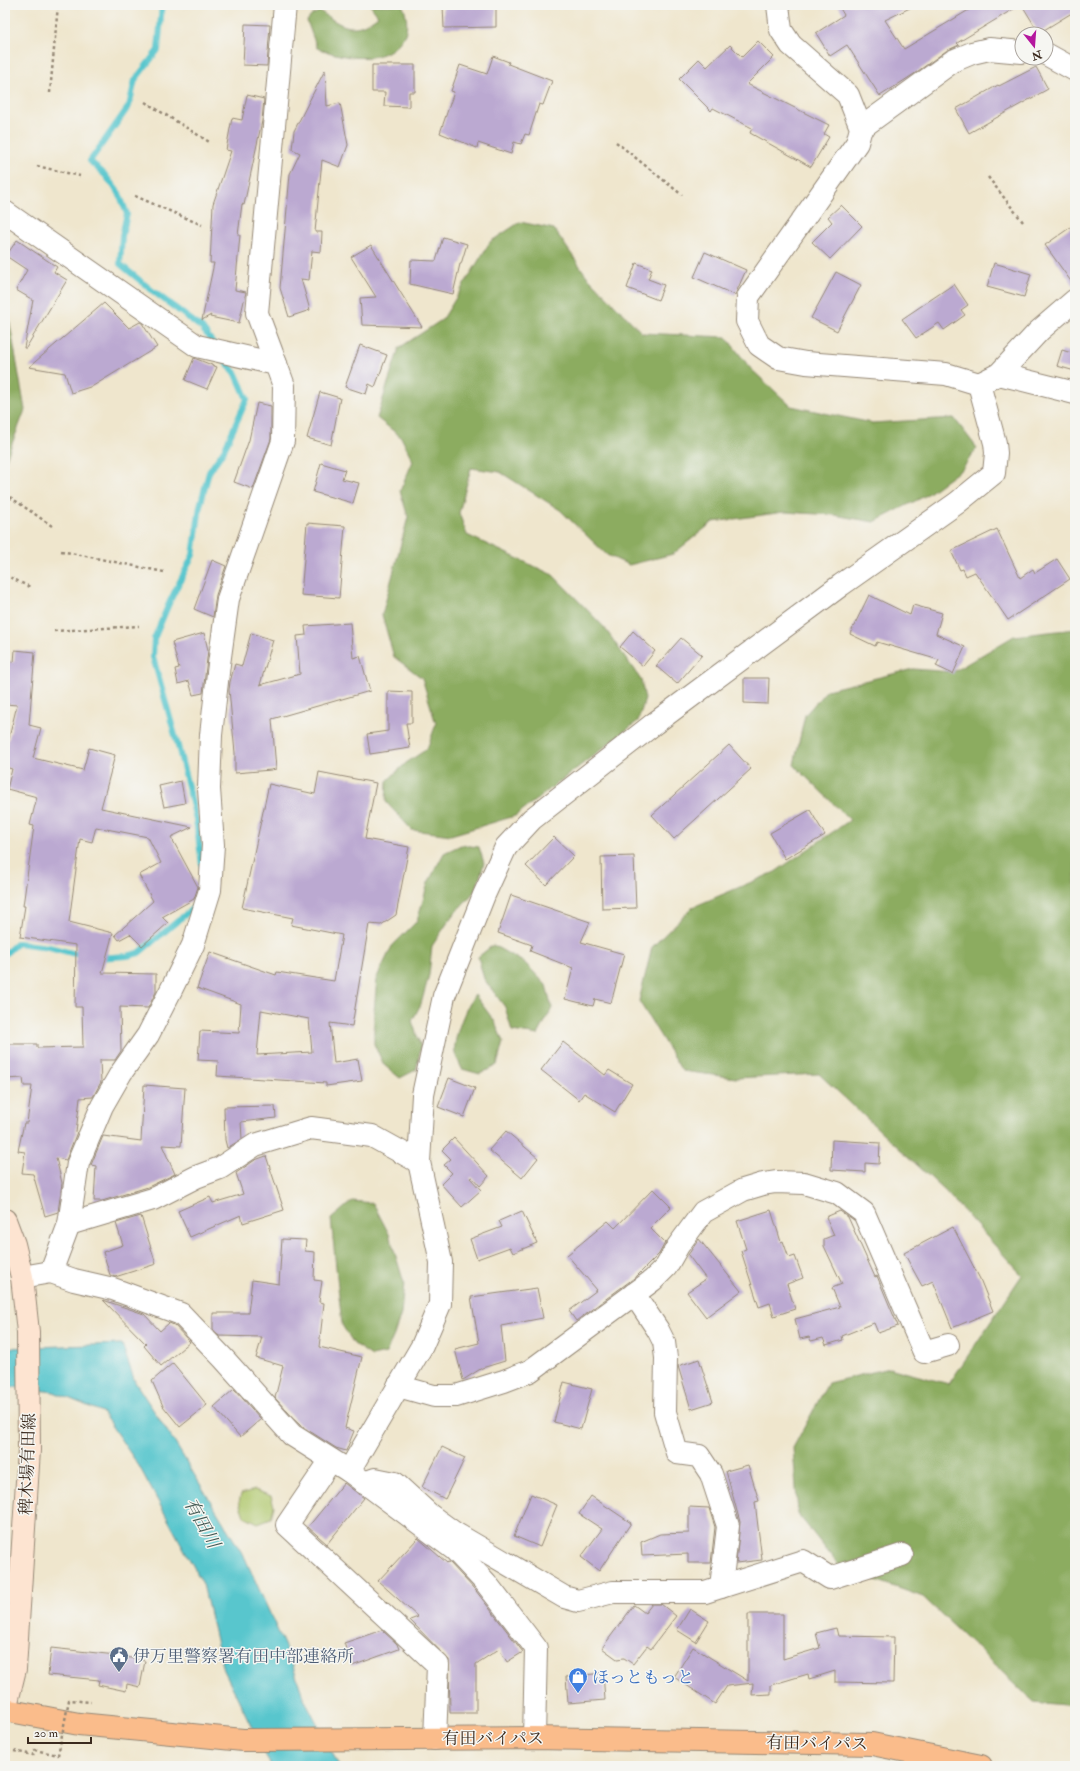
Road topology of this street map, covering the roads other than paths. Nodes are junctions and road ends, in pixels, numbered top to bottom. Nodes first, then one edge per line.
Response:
1 (285, 5) edge
2 (780, 6) edge
3 (1014, 51) edge
4 (1054, 58) edge
5 (1075, 70) edge
6 (861, 128) junction
7 (5, 212) edge
8 (1075, 300) edge
9 (276, 364) junction
10 (999, 374) junction
11 (980, 384) junction
12 (1075, 393) edge
13 (419, 1162) junction
14 (5, 1220) edge
15 (69, 1224) junction
16 (51, 1272) junction
17 (22, 1277) junction
18 (634, 1294) junction
19 (948, 1344) dead end
20 (398, 1386) junction
21 (348, 1471) junction
22 (902, 1555) dead end
23 (721, 1587) junction
24 (5, 1710) edge
25 (534, 1738) junction
26 (435, 1739) junction
27 (981, 1766) edge

1 - 9 street
2 - 6 street
3 - 6 street
4 - 5 street
6 - 11 street
7 - 9 street
8 - 10 street
9 - 15 street
10 - 11 street
10 - 12 street
11 - 13 street
13 - 15 street
13 - 20 street
14 - 17 main road, 稗木場有田線
15 - 16 street
16 - 17 street
16 - 21 street
17 - 24 main road, 稗木場有田線
18 - 19 street
18 - 20 street
18 - 23 street
20 - 21 street
21 - 23 street
21 - 25 street
21 - 26 street
22 - 23 street
24 - 26 highway, 有田バイパス
25 - 26 highway, 有田バイパス
25 - 27 highway, 有田バイパス

